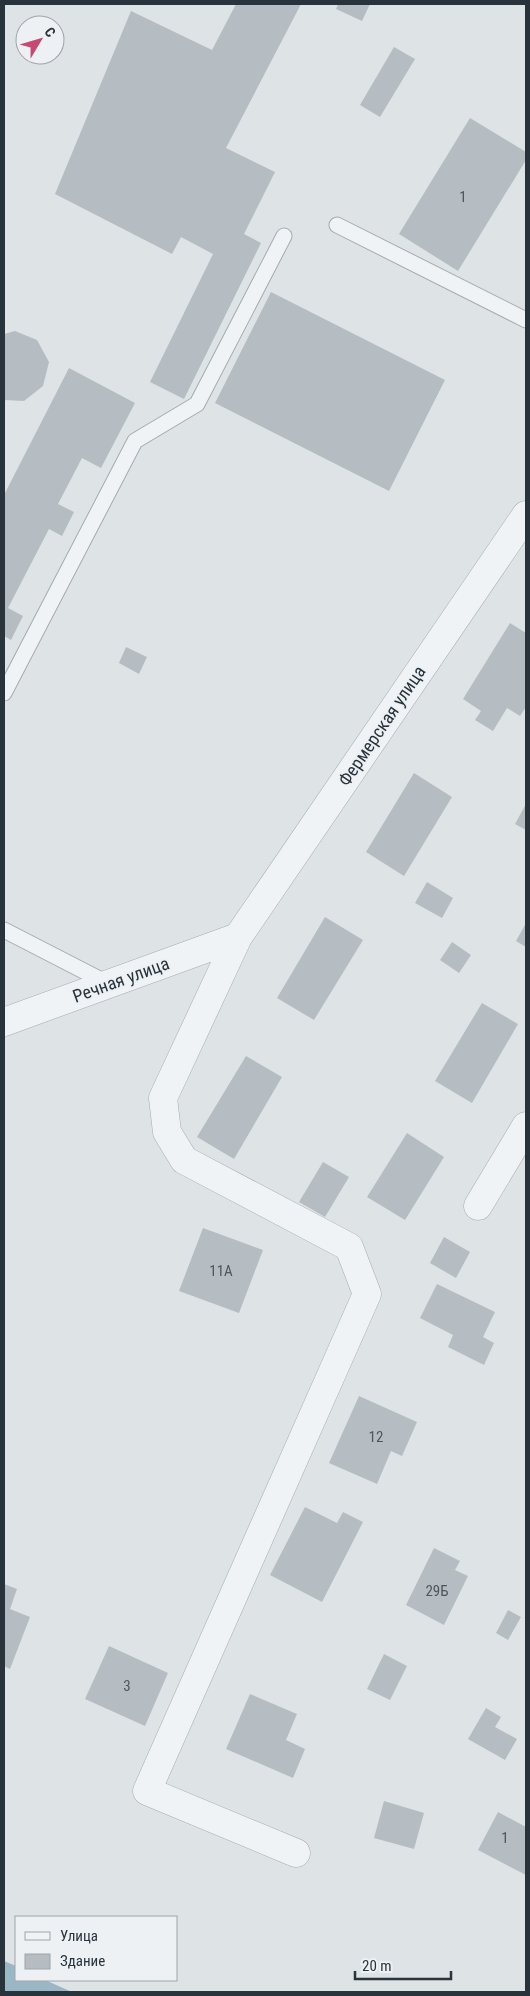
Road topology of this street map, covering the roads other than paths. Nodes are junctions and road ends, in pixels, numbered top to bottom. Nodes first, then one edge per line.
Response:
1 (337, 225) dead end
2 (284, 236) dead end
3 (526, 320) edge
4 (526, 515) edge
5 (4, 693) edge
6 (4, 930) edge
7 (238, 937) junction
8 (109, 984) junction
9 (4, 1022) edge
10 (526, 1126) edge
11 (478, 1206) dead end
12 (296, 1852) dead end

1 - 3 lane
2 - 5 lane
4 - 7 street, Фермерская улица
6 - 8 lane
7 - 8 street, Речная улица
7 - 12 street, Фермерская улица
8 - 9 street, Речная улица
10 - 11 street

